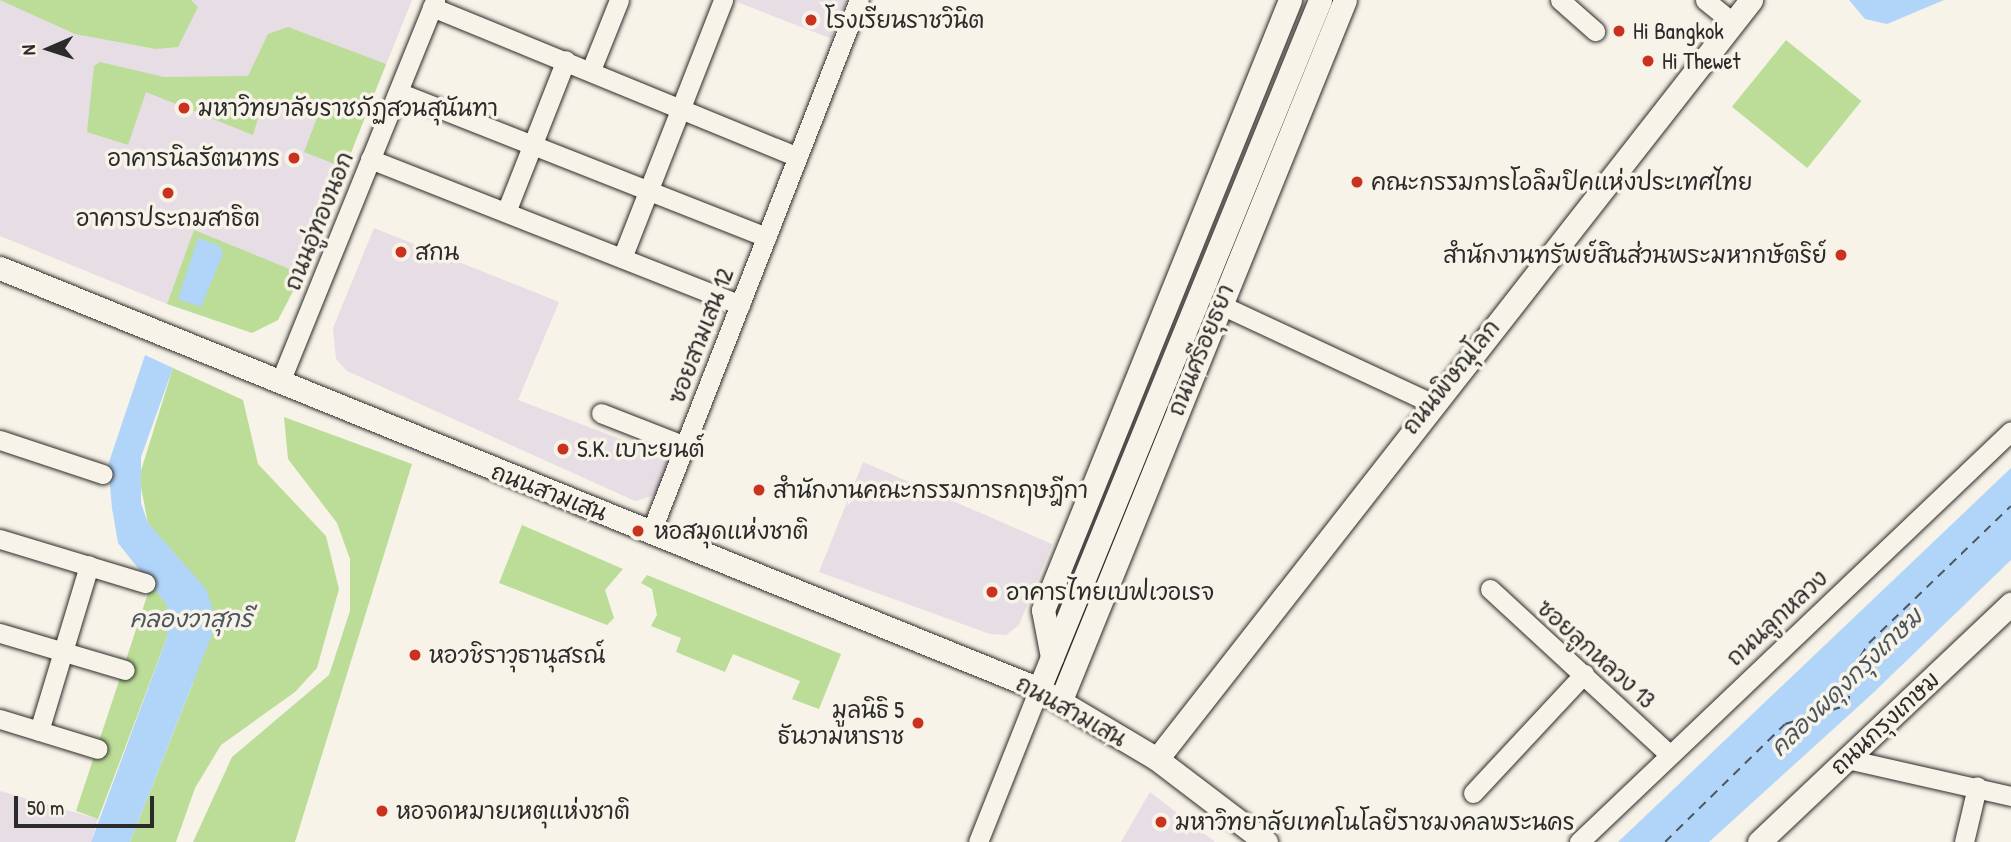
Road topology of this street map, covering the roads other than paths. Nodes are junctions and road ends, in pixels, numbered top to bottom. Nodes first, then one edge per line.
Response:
1 (619, 0) edge
2 (723, 0) edge
3 (859, 0) edge
4 (1290, 0) edge
5 (1320, 0) edge
6 (1345, 0) edge
7 (1560, 0) edge
8 (1705, 0) edge
9 (1751, 0) edge
10 (433, 4) edge
11 (1733, 23) junction
12 (1595, 31) dead end
13 (566, 60) junction
14 (591, 70) junction
15 (398, 92) junction
16 (1251, 96) junction
17 (681, 108) junction
18 (1278, 125) junction
19 (533, 145) junction
20 (797, 157) junction
21 (370, 159) junction
22 (649, 191) junction
23 (506, 212) junction
24 (766, 237) junction
25 (1192, 244) junction
26 (1218, 253) junction
27 (622, 258) junction
28 (0, 268) edge
29 (1219, 304) junction
30 (740, 305) junction
31 (1156, 333) junction
32 (1182, 343) junction
33 (280, 382) junction
34 (1177, 384) junction
35 (1431, 402) junction
36 (601, 413) dead end
37 (2011, 431) edge
38 (0, 440) edge
39 (685, 446) junction
40 (103, 474) dead end
41 (1132, 495) junction
42 (652, 532) junction
43 (2, 545) edge
44 (89, 565) junction
45 (145, 583) dead end
46 (1490, 589) dead end
47 (2011, 604) edge
48 (0, 633) edge
49 (62, 651) junction
50 (1052, 657) junction
51 (125, 670) dead end
52 (1584, 674) junction
53 (1040, 689) junction
54 (1061, 700) junction
55 (0, 719) edge
56 (39, 731) junction
57 (98, 749) dead end
58 (1669, 754) junction
59 (1157, 759) junction
60 (1847, 759) junction
61 (1977, 787) junction
62 (1473, 793) dead end
63 (2011, 796) edge
64 (978, 842) edge
65 (1266, 842) edge
66 (1578, 842) edge
67 (1759, 842) edge
68 (1964, 842) edge

1 - 14 street
2 - 17 street
3 - 20 street, ซอยสามเสน 12
4 - 16 main road
5 - 18 main road, ถนนศรีอยุธยา
6 - 18 main road, ถนนศรีอยุธยา
7 - 12 street
8 - 11 street
9 - 11 main road, ถนนพิษณุโลก
10 - 13 street
10 - 15 street, ถนนอู่ทองนอก
11 - 35 main road, ถนนพิษณุโลก
13 - 14 street
13 - 19 street
14 - 17 street
15 - 19 street
15 - 21 street, ถนนอู่ทองนอก
16 - 18 main road
16 - 25 main road
17 - 20 street
17 - 22 street
18 - 26 main road, ถนนศรีอยุธยา
18 - 29 main road, ถนนศรีอยุธยา
19 - 22 street
19 - 23 street
20 - 24 street, ซอยสามเสน 12
21 - 23 street
21 - 33 street, ถนนอู่ทองนอก
22 - 24 street
22 - 27 street
23 - 27 street
24 - 30 street, ซอยสามเสน 12
25 - 26 main road
25 - 31 main road
26 - 32 main road, ถนนศรีอยุธยา
27 - 30 street
28 - 33 main road, ถนนสามเสน
29 - 34 main road, ถนนศรีอยุธยา
29 - 35 street
30 - 39 street, ซอยสามเสน 12
31 - 32 main road
31 - 50 main road
32 - 34 main road, ถนนศรีอยุธยา
33 - 42 main road, ถนนสามเสน
34 - 41 main road, ถนนศรีอยุธยา
35 - 59 main road, ถนนพิษณุโลก
36 - 39 street
37 - 58 street, ถนนลูกหลวง
38 - 40 street
39 - 42 street, ซอยสามเสน 12
41 - 50 main road, ถนนศรีอยุธยา
41 - 54 main road, ถนนศรีอยุธยา
42 - 53 main road, ถนนสามเสน
43 - 44 street
44 - 45 street
44 - 49 street
46 - 52 street, ซอยลูกหลวง 13
47 - 60 main road, ถนนกรุงเกษม
48 - 49 street
49 - 51 street
49 - 56 street
50 - 53 main road, ถนนศรีอยุธยา
52 - 58 street, ซอยลูกหลวง 13
52 - 62 street
53 - 54 main road, ถนนสามเสน
53 - 64 street, ถนนศรีอยุธยา
54 - 59 main road, ถนนสามเสน
55 - 56 street
56 - 57 street
58 - 66 street, ถนนลูกหลวง
59 - 65 main road, ถนนสามเสน
60 - 61 street
60 - 67 main road, ถนนกรุงเกษม
61 - 63 street
61 - 68 street

